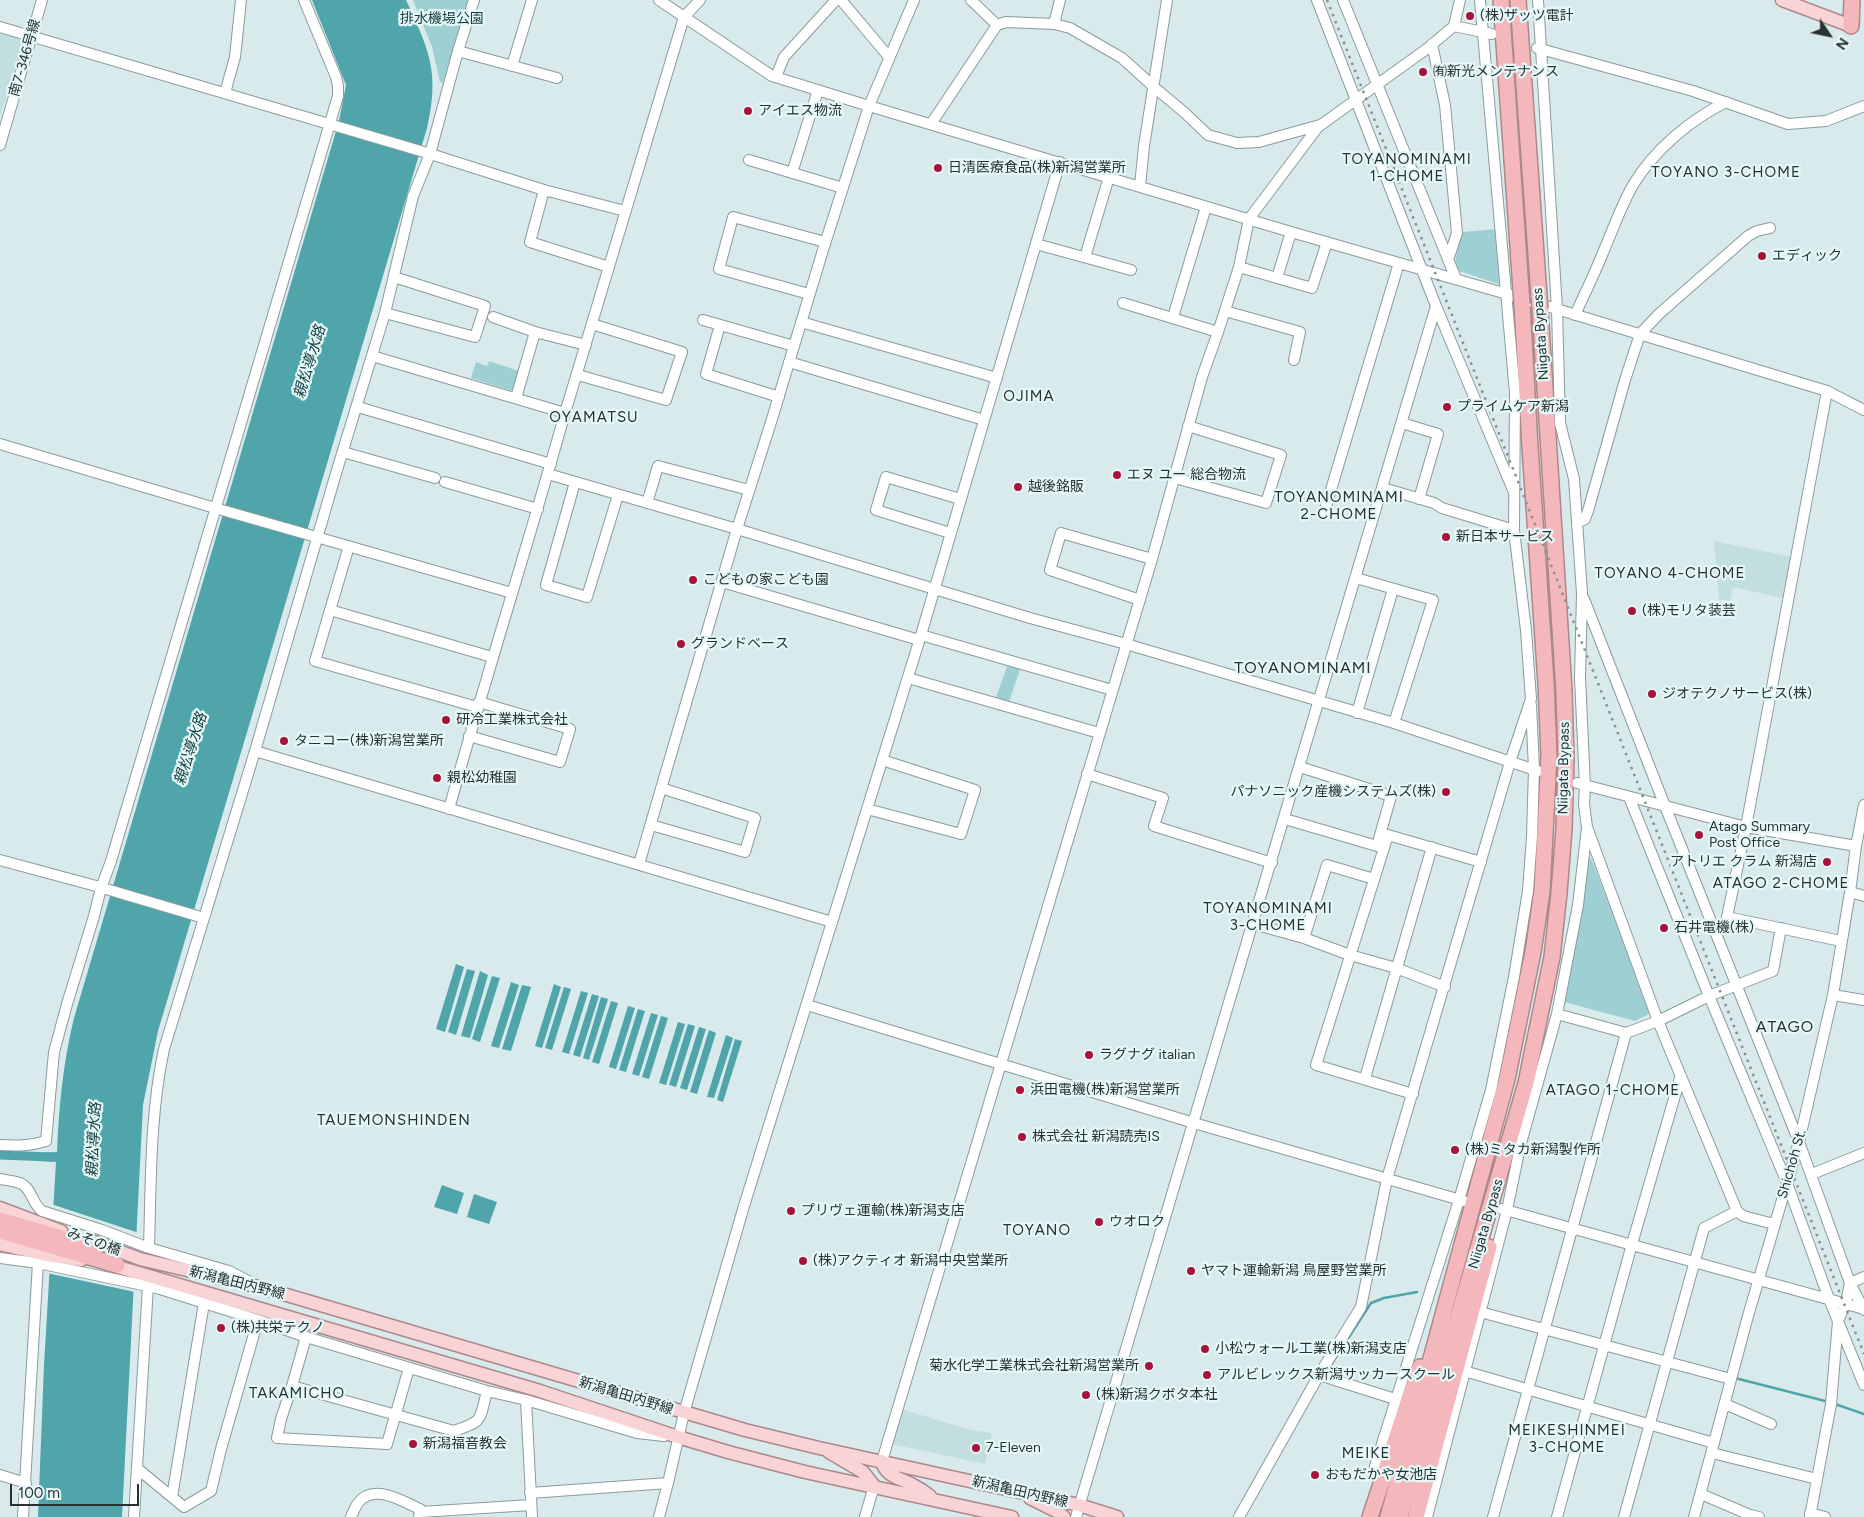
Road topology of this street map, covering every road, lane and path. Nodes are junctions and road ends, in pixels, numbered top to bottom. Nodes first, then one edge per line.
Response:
1 (42, 0) edge
2 (240, 0) edge
3 (304, 0) edge
4 (474, 0) edge
5 (532, 0) edge
6 (659, 0) edge
7 (700, 0) edge
8 (836, 0) edge
9 (841, 0) edge
10 (914, 0) edge
11 (971, 0) edge
12 (1060, 0) edge
13 (1167, 0) edge
14 (1316, 0) edge
15 (1343, 0) edge
16 (1460, 0) edge
17 (1480, 0) edge
18 (1501, 0) edge
19 (1518, 0) edge
20 (1538, 0) edge
21 (1782, 0) edge
22 (1852, 0) edge
23 (1864, 10) edge
24 (684, 17) junction
25 (1054, 24) junction
26 (997, 25) junction
27 (1454, 26) junction
28 (0, 27) edge
29 (1857, 29) edge
30 (1487, 33) junction
31 (32, 37) junction
32 (1432, 44) junction
33 (1538, 49) junction
34 (458, 51) junction
35 (889, 57) junction
36 (512, 66) junction
37 (776, 77) junction
38 (557, 78) dead end
39 (1378, 83) junction
40 (1154, 87) junction
41 (818, 90) junction
42 (225, 93) junction
43 (1356, 99) junction
44 (1726, 102) junction
45 (869, 106) junction
46 (1864, 106) edge
47 (931, 124) junction
48 (1320, 125) junction
49 (333, 126) junction
50 (0, 144) edge
51 (427, 153) junction
52 (749, 160) dead end
53 (1060, 162) junction
54 (792, 173) junction
55 (1109, 177) junction
56 (1140, 186) junction
57 (843, 188) junction
58 (544, 190) junction
59 (1206, 207) junction
60 (625, 211) junction
61 (1249, 219) junction
62 (1770, 228) dead end
63 (1291, 232) junction
64 (825, 242) junction
65 (1327, 242) junction
66 (1036, 244) junction
67 (1085, 257) junction
68 (1448, 260) junction
69 (1399, 263) junction
70 (610, 267) junction
71 (1239, 267) junction
72 (1131, 270) dead end
73 (1422, 270) junction
74 (394, 277) junction
75 (1277, 278) junction
76 (1456, 279) junction
77 (810, 294) junction
78 (1517, 296) junction
79 (1123, 303) dead end
80 (1436, 306) junction
81 (1557, 309) junction
82 (1225, 311) junction
83 (386, 313) junction
84 (1575, 315) junction
85 (493, 317) dead end
86 (1173, 317) junction
87 (703, 320) dead end
88 (801, 322) junction
89 (592, 324) junction
90 (720, 324) junction
91 (535, 332) junction
92 (1218, 332) junction
93 (1640, 334) junction
94 (586, 345) junction
95 (794, 346) junction
96 (372, 356) junction
97 (1294, 360) dead end
98 (789, 362) junction
99 (578, 376) junction
100 (997, 378) junction
101 (1827, 391) junction
102 (779, 397) junction
103 (516, 398) junction
104 (358, 407) junction
105 (1864, 410) edge
106 (565, 412) junction
107 (984, 420) junction
108 (1402, 423) junction
109 (1188, 426) junction
110 (0, 444) edge
111 (343, 452) junction
112 (550, 469) junction
113 (1175, 478) junction
114 (574, 482) junction
115 (1383, 488) junction
116 (749, 490) junction
117 (618, 494) junction
118 (1514, 494) junction
119 (960, 499) junction
120 (1419, 499) junction
121 (647, 503) junction
122 (218, 509) junction
123 (538, 509) junction
124 (1324, 513) dead end
125 (1577, 523) junction
126 (737, 529) junction
127 (1514, 530) junction
128 (950, 533) junction
129 (313, 536) junction
130 (349, 546) junction
131 (1152, 559) junction
132 (1356, 578) junction
133 (722, 582) junction
134 (933, 588) junction
135 (1393, 589) junction
136 (512, 593) junction
137 (1582, 593) junction
138 (1140, 600) junction
139 (330, 610) junction
140 (920, 638) junction
141 (1126, 644) junction
142 (492, 657) junction
143 (908, 678) junction
144 (1112, 690) junction
145 (1531, 699) junction
146 (1320, 702) junction
147 (478, 704) junction
148 (1356, 713) junction
149 (1394, 724) junction
150 (1099, 733) junction
151 (469, 736) junction
152 (255, 751) junction
153 (882, 760) junction
154 (1510, 762) junction
155 (1300, 767) junction
156 (1536, 770) junction
157 (1087, 774) junction
158 (1581, 784) junction
159 (662, 788) junction
160 (1629, 797) junction
161 (1864, 805) edge
162 (1665, 806) junction
163 (449, 809) junction
164 (868, 809) junction
165 (1285, 819) junction
166 (651, 825) junction
167 (1587, 827) junction
168 (1746, 827) junction
169 (1856, 846) junction
170 (1432, 848) junction
171 (0, 860) edge
172 (1481, 862) junction
173 (1272, 863) junction
174 (639, 864) junction
175 (1374, 879) junction
176 (104, 889) junction
177 (1850, 892) junction
178 (1864, 896) edge
179 (200, 917) junction
180 (832, 922) junction
181 (1253, 924) junction
182 (1781, 928) junction
183 (1304, 938) junction
184 (1841, 940) junction
185 (1350, 955) junction
186 (1396, 968) junction
187 (1737, 986) junction
188 (1445, 987) junction
189 (1833, 994) junction
190 (1709, 996) junction
191 (1864, 1000) edge
192 (807, 1005) junction
193 (1557, 1014) junction
194 (1658, 1021) junction
195 (1626, 1033) junction
196 (1000, 1064) junction
197 (1365, 1078) junction
198 (1680, 1078) junction
199 (1413, 1094) junction
200 (1194, 1123) junction
201 (1800, 1142) junction
202 (0, 1145) edge
203 (1507, 1152) junction
204 (1864, 1152) edge
205 (1487, 1156) junction
206 (1812, 1174) junction
207 (0, 1179) edge
208 (1387, 1179) junction
209 (1787, 1184) junction
210 (1462, 1200) junction
211 (0, 1208) edge
212 (1504, 1209) junction
213 (1736, 1211) junction
214 (0, 1220) edge
215 (1774, 1224) junction
216 (1572, 1228) junction
217 (0, 1231) edge
218 (46, 1243) junction
219 (0, 1244) edge
220 (1632, 1244) junction
221 (100, 1245) joint
222 (145, 1246) junction
223 (0, 1258) edge
224 (140, 1259) joint
225 (1695, 1262) junction
226 (116, 1265) joint
227 (1864, 1277) edge
228 (1758, 1279) junction
229 (142, 1281) junction
230 (1850, 1283) junction
231 (263, 1288) junction
232 (1829, 1299) junction
233 (1846, 1303) junction
234 (204, 1304) junction
235 (1864, 1309) edge
236 (1480, 1312) junction
237 (258, 1320) junction
238 (1838, 1321) junction
239 (1544, 1329) junction
240 (306, 1337) junction
241 (1605, 1345) junction
242 (1668, 1362) junction
243 (409, 1368) junction
244 (1464, 1371) junction
245 (1318, 1375) junction
246 (1731, 1379) junction
247 (1864, 1384) edge
248 (292, 1386) junction
249 (1528, 1389) junction
250 (487, 1392) junction
251 (1395, 1399) junction
252 (526, 1400) junction
253 (1724, 1404) junction
254 (1589, 1406) junction
255 (684, 1413) junction
256 (396, 1415) junction
257 (1650, 1423) junction
258 (1771, 1424) dead end
259 (678, 1437) junction
260 (1713, 1448) junction
261 (825, 1449) junction
262 (882, 1461) junction
263 (138, 1469) junction
264 (1408, 1469) junction
265 (0, 1475) edge
266 (1817, 1479) junction
267 (26, 1483) junction
268 (668, 1483) junction
269 (1380, 1485) junction
270 (874, 1486) junction
271 (1019, 1491) junction
272 (530, 1493) junction
273 (1701, 1494) junction
274 (172, 1497) junction
275 (936, 1500) junction
276 (531, 1505) junction
277 (1078, 1511) edge
278 (420, 1515) edge
279 (1810, 1515) edge
280 (23, 1517) edge
281 (134, 1517) edge
282 (351, 1517) edge
283 (532, 1517) edge
284 (659, 1517) edge
285 (865, 1517) edge
286 (1012, 1517) edge
287 (1064, 1517) edge
288 (1086, 1517) edge
289 (1116, 1517) edge
290 (1240, 1517) edge
291 (1370, 1517) edge
292 (1388, 1517) edge
293 (1400, 1517) edge
294 (1416, 1517) edge
295 (1427, 1517) edge
296 (1493, 1517) edge
297 (1557, 1517) edge
298 (1624, 1517) edge
299 (1694, 1517) edge
300 (1759, 1517) edge
301 (1825, 1517) edge

1 - 31 street, 南7-346号線
2 - 42 street
3 - 49 street
4 - 34 street
5 - 36 street
6 - 24 street
7 - 24 street
8 - 37 street
9 - 35 street
10 - 35 street
11 - 26 street
12 - 25 street
13 - 40 street
14 - 43 street
15 - 39 street
16 - 27 street
17 - 30 street
18 - 78 highway, Niigata Bypass
19 - 203 highway, Niigata Bypass
20 - 33 street
21 - 29 main road
22 - 29 highway
23 - 29 highway
24 - 37 street
24 - 60 street
25 - 26 street
25 - 40 street
26 - 47 street
27 - 30 street
27 - 32 street
28 - 31 street
30 - 78 street
31 - 42 street
31 - 50 street, 南7-346号線
32 - 39 street
32 - 68 street
33 - 44 street
33 - 81 street
34 - 36 street
34 - 51 street
35 - 45 street
36 - 38 street
37 - 41 street
39 - 43 street
39 - 68 street
40 - 48 street
40 - 56 street
41 - 45 street
41 - 54 street
42 - 49 street
43 - 48 street
43 - 73 street
44 - 46 street
44 - 84 street
45 - 47 street
45 - 57 street
47 - 53 street
48 - 61 street
49 - 51 street
49 - 122 street
51 - 58 street
51 - 74 street
52 - 54 street
53 - 55 street
53 - 66 street
54 - 57 street
55 - 56 street
55 - 67 street
56 - 59 street
57 - 64 street
58 - 60 street
58 - 70 street
59 - 61 street
59 - 86 street
60 - 70 street
61 - 63 street
61 - 71 street
62 - 93 street
63 - 65 street
63 - 75 street
64 - 77 street
64 - 77 street
65 - 69 street
65 - 75 street
66 - 67 street
66 - 100 street
67 - 72 street
68 - 76 street
69 - 73 street
69 - 124 street
70 - 89 street
71 - 75 street
71 - 82 street
73 - 76 street
73 - 80 street
74 - 83 street
74 - 83 street
76 - 78 street
77 - 88 street
78 - 81 street
78 - 118 street
78 - 205 highway, Niigata Bypass
79 - 86 street
80 - 108 street
80 - 118 street
81 - 84 street
81 - 125 street
82 - 92 street
82 - 97 street
83 - 96 street
84 - 93 street
85 - 91 street
86 - 92 street
87 - 90 street
88 - 95 street
88 - 100 street
89 - 94 street
89 - 99 street
90 - 95 street
90 - 102 street
91 - 94 street
91 - 103 street
92 - 109 street
93 - 101 street
93 - 125 street
94 - 99 street
95 - 98 street
96 - 103 street
96 - 104 street
98 - 102 street
98 - 107 street
99 - 106 street
100 - 107 street
101 - 105 street
101 - 168 street
102 - 116 street
103 - 106 street
104 - 111 street
104 - 112 street
106 - 112 street
107 - 119 street
108 - 115 street
108 - 120 street
109 - 113 street
109 - 113 street
110 - 122 street
111 - 123 street
111 - 129 street
112 - 114 street
112 - 123 street
113 - 131 street
114 - 117 street
114 - 117 street
115 - 120 street
115 - 132 street
116 - 121 street
116 - 126 street
117 - 121 street
118 - 127 street
119 - 128 street
119 - 128 street
120 - 127 street
121 - 126 street
122 - 129 street
122 - 176 street
123 - 136 street
125 - 137 street
126 - 133 street
126 - 134 street
127 - 145 street
128 - 134 street
129 - 130 street
129 - 152 street
130 - 136 street
130 - 139 street
131 - 138 street
131 - 138 street
132 - 135 street
132 - 146 street
133 - 140 street
133 - 159 street
134 - 140 street
134 - 141 street
135 - 148 street
135 - 149 street
136 - 142 street
137 - 158 street
137 - 162 street
138 - 141 street
139 - 142 street
139 - 147 street
140 - 143 street
140 - 144 street
141 - 144 street
141 - 146 street
142 - 147 street
143 - 150 street
143 - 153 street
144 - 150 street
145 - 154 street
145 - 156 street
146 - 148 street
146 - 155 street
147 - 151 street
147 - 151 street
148 - 149 street
149 - 154 street
150 - 157 street
151 - 163 street
152 - 163 street
152 - 179 street
153 - 164 street
153 - 164 street
154 - 156 street
154 - 172 street
155 - 165 street
155 - 165 street
156 - 210 street
157 - 173 street
157 - 196 street
158 - 160 street
158 - 167 street
159 - 166 street
159 - 166 street
160 - 162 street
160 - 190 street
161 - 169 street, Shichoh St.
162 - 168 street
162 - 187 street
163 - 174 street
164 - 180 street
165 - 173 street
166 - 174 street
167 - 193 street
167 - 194 street
168 - 169 street
168 - 182 street
169 - 177 street, Shichoh St.
170 - 172 street
170 - 175 street
170 - 186 street
171 - 176 street
172 - 188 street
173 - 181 street
174 - 180 street
175 - 183 street
175 - 185 street
176 - 179 street
176 - 202 street
177 - 178 street
177 - 184 street, Shichoh St.
179 - 222 street
180 - 192 street
181 - 183 street
181 - 200 street
182 - 184 street
182 - 187 street
183 - 185 street
184 - 189 street, Shichoh St.
185 - 186 street
185 - 197 street
186 - 188 street
186 - 197 street
187 - 190 street
187 - 201 street
188 - 199 street
189 - 191 street
189 - 201 street, Shichoh St.
190 - 194 street
190 - 209 street
192 - 196 street
192 - 255 street
193 - 195 street
193 - 212 street
194 - 195 street
194 - 198 street
195 - 216 street
196 - 200 street
196 - 262 street
197 - 199 street
198 - 213 street
198 - 220 street
199 - 208 street
200 - 208 street
200 - 277 street
201 - 206 street
201 - 209 street, Shichoh St.
203 - 264 highway, Niigata Bypass
203 - 294 highway
204 - 206 street
205 - 264 highway, Niigata Bypass
205 - 269 highway
206 - 230 street
207 - 218 street
208 - 210 street
208 - 245 street
209 - 215 street, Shichoh St.
209 - 232 street
210 - 251 street
211 - 218 main road
212 - 216 street
212 - 236 street
213 - 215 street
213 - 225 street
214 - 218 highway
215 - 228 street, Shichoh St.
216 - 220 street
216 - 239 street
217 - 218 highway
218 - 219 main road
218 - 221 highway
218 - 222 street
218 - 223 street
218 - 226 highway
218 - 229 street
218 - 267 street
220 - 225 street
220 - 241 street
221 - 224 main road, みその橋
222 - 231 street
224 - 231 main road, 新潟亀田内野線
225 - 228 street
225 - 242 street
226 - 229 main road, みその橋
227 - 230 street
228 - 232 street
228 - 246 street, Shichoh St.
229 - 234 street
229 - 259 main road, 新潟亀田内野線
229 - 263 street
230 - 233 street
230 - 235 street
231 - 255 main road, 新潟亀田内野線
232 - 233 street
232 - 238 street
233 - 235 street
233 - 238 street
234 - 237 street
234 - 274 street
236 - 239 street
236 - 244 street
237 - 240 street
237 - 274 street
238 - 247 street
238 - 266 street
239 - 241 street
239 - 249 street
240 - 243 street
240 - 248 street
241 - 242 street
241 - 254 street
242 - 246 street
242 - 257 street
243 - 250 street
243 - 256 street
244 - 249 street
244 - 295 street
245 - 251 street
245 - 290 street
246 - 253 street, Shichoh St.
248 - 256 street
248 - 256 street
249 - 254 street
249 - 296 street
250 - 252 street
250 - 256 street
251 - 269 street
252 - 259 street
252 - 272 street
253 - 258 street
253 - 260 street, Shichoh St.
254 - 257 street
254 - 297 street
255 - 259 street
255 - 261 main road, 新潟亀田内野線
257 - 260 street
257 - 298 street
259 - 268 street
259 - 270 main road, 新潟亀田内野線
260 - 266 street
260 - 273 street, Shichoh St.
261 - 262 main road, 新潟亀田内野線
261 - 270 main road
262 - 271 main road, 新潟亀田内野線
262 - 275 main road
263 - 274 street
263 - 281 street
264 - 292 highway, Niigata Bypass
264 - 293 highway, Niigata Bypass
265 - 267 street
266 - 279 street
267 - 280 street
268 - 272 street
268 - 284 street
269 - 291 highway
270 - 275 main road, 新潟亀田内野線
270 - 285 street
271 - 277 main road, 新潟亀田内野線
271 - 287 main road
272 - 276 street
273 - 299 street, Shichoh St.
273 - 300 street
275 - 286 main road, 新潟亀田内野線
276 - 278 street
276 - 283 street
277 - 288 main road
277 - 289 main road, 新潟亀田内野線
278 - 282 street
279 - 301 street

